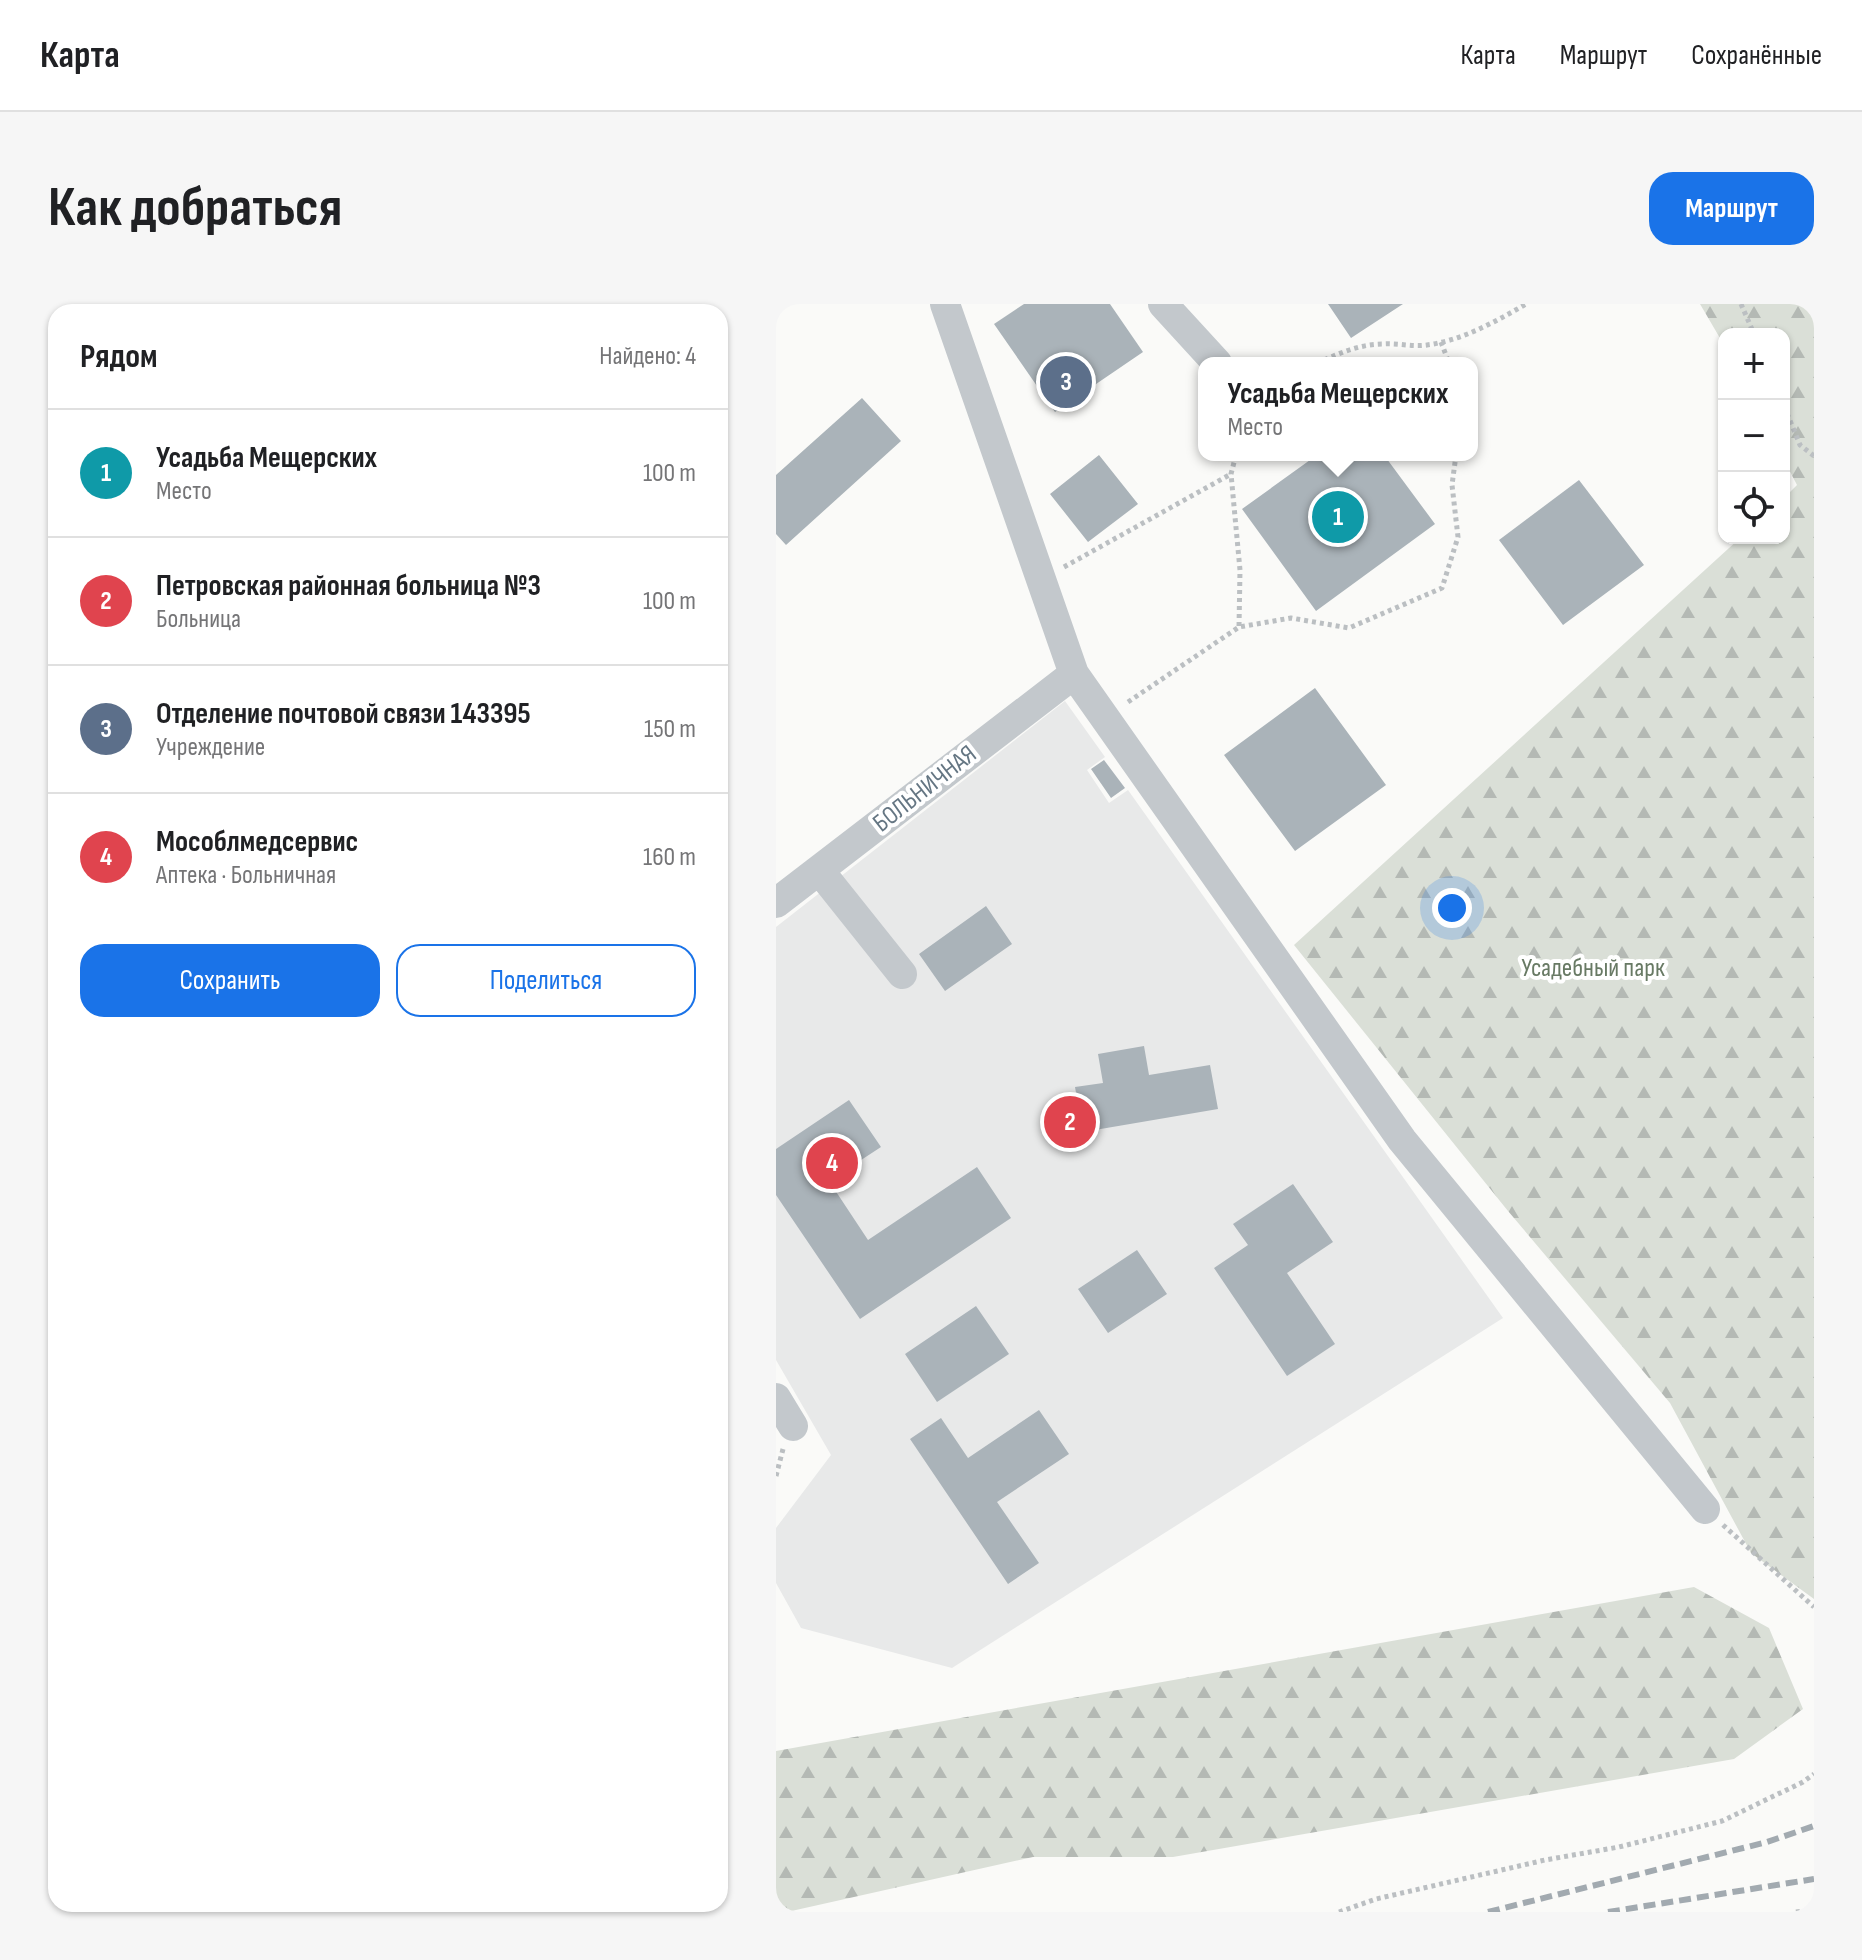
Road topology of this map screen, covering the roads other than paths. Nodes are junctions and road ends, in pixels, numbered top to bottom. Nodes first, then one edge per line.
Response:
1 (945, 304) edge
2 (1163, 304) edge
3 (1212, 357) edge
4 (1074, 674) junction
5 (819, 870) junction
6 (776, 903) edge
7 (902, 974) dead end
8 (776, 1398) edge
9 (793, 1426) dead end
10 (1705, 1509) road end

1 - 4 street
2 - 3 street
4 - 5 street, БОЛЬНИЧНАЯ
4 - 10 street
5 - 6 street, БОЛЬНИЧНАЯ
5 - 7 street
8 - 9 street

